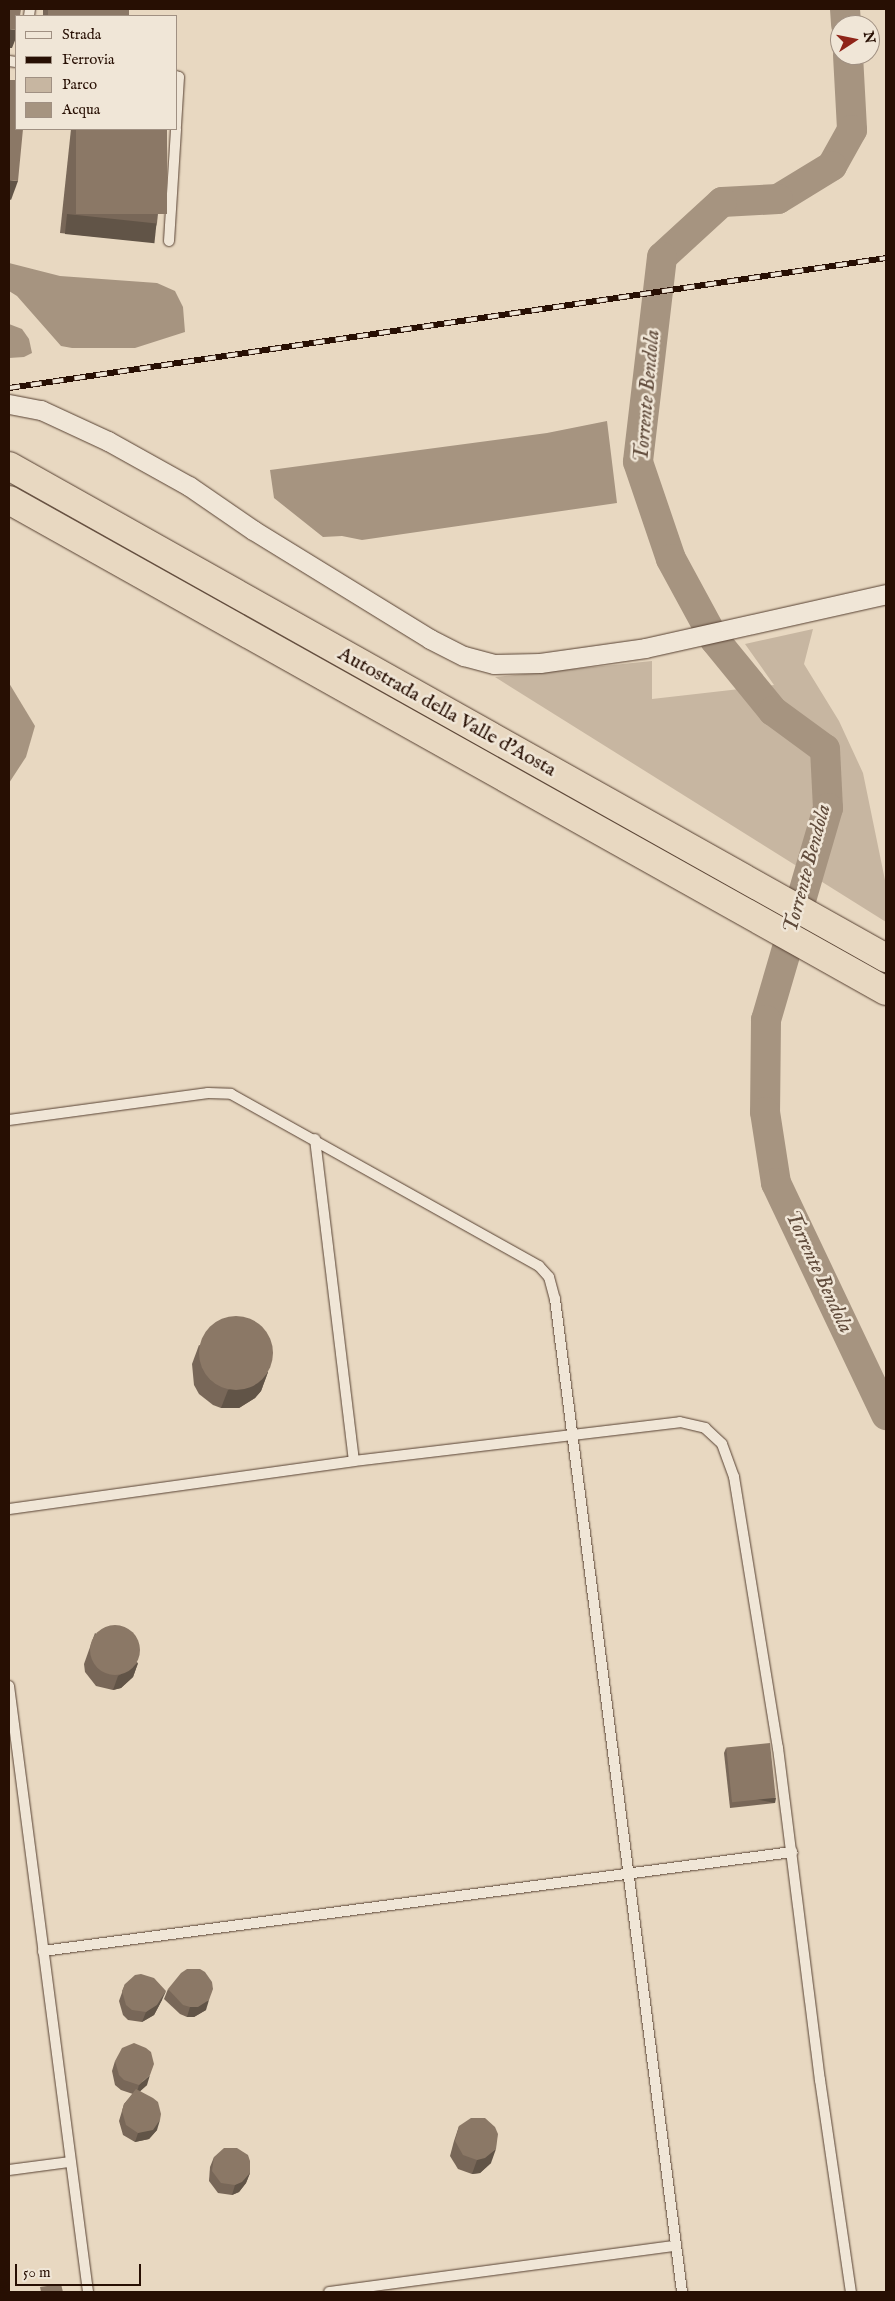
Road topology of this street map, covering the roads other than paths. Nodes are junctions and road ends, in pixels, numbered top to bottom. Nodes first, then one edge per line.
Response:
1 (178, 77) edge
2 (178, 94) edge
3 (176, 130) edge
4 (169, 241) dead end
5 (9, 404) edge
6 (9, 466) edge
7 (9, 500) edge
8 (886, 594) edge
9 (886, 958) edge
10 (883, 989) edge
11 (9, 1120) edge
12 (315, 1140) junction
13 (572, 1433) junction
14 (354, 1461) junction
15 (9, 1509) edge
16 (9, 1686) edge
17 (13, 1762) edge
18 (792, 1852) junction
19 (628, 1872) junction
20 (43, 1951) junction
21 (70, 2162) junction
22 (9, 2170) edge
23 (676, 2246) junction
24 (88, 2292) edge
25 (329, 2292) edge
26 (682, 2292) edge
27 (851, 2292) edge

1 - 2 lane
3 - 4 lane
5 - 8 street
6 - 9 highway, Autostrada della Valle d'Aosta
7 - 10 highway, Autostrada della Valle d'Aosta
11 - 12 lane
12 - 13 lane
12 - 14 lane
13 - 14 lane
13 - 18 lane
13 - 19 lane
14 - 15 lane
16 - 17 lane
17 - 20 lane
18 - 19 lane
18 - 27 lane
19 - 20 lane
19 - 23 lane
20 - 21 lane
21 - 22 lane
21 - 24 lane
23 - 25 lane
23 - 26 lane

